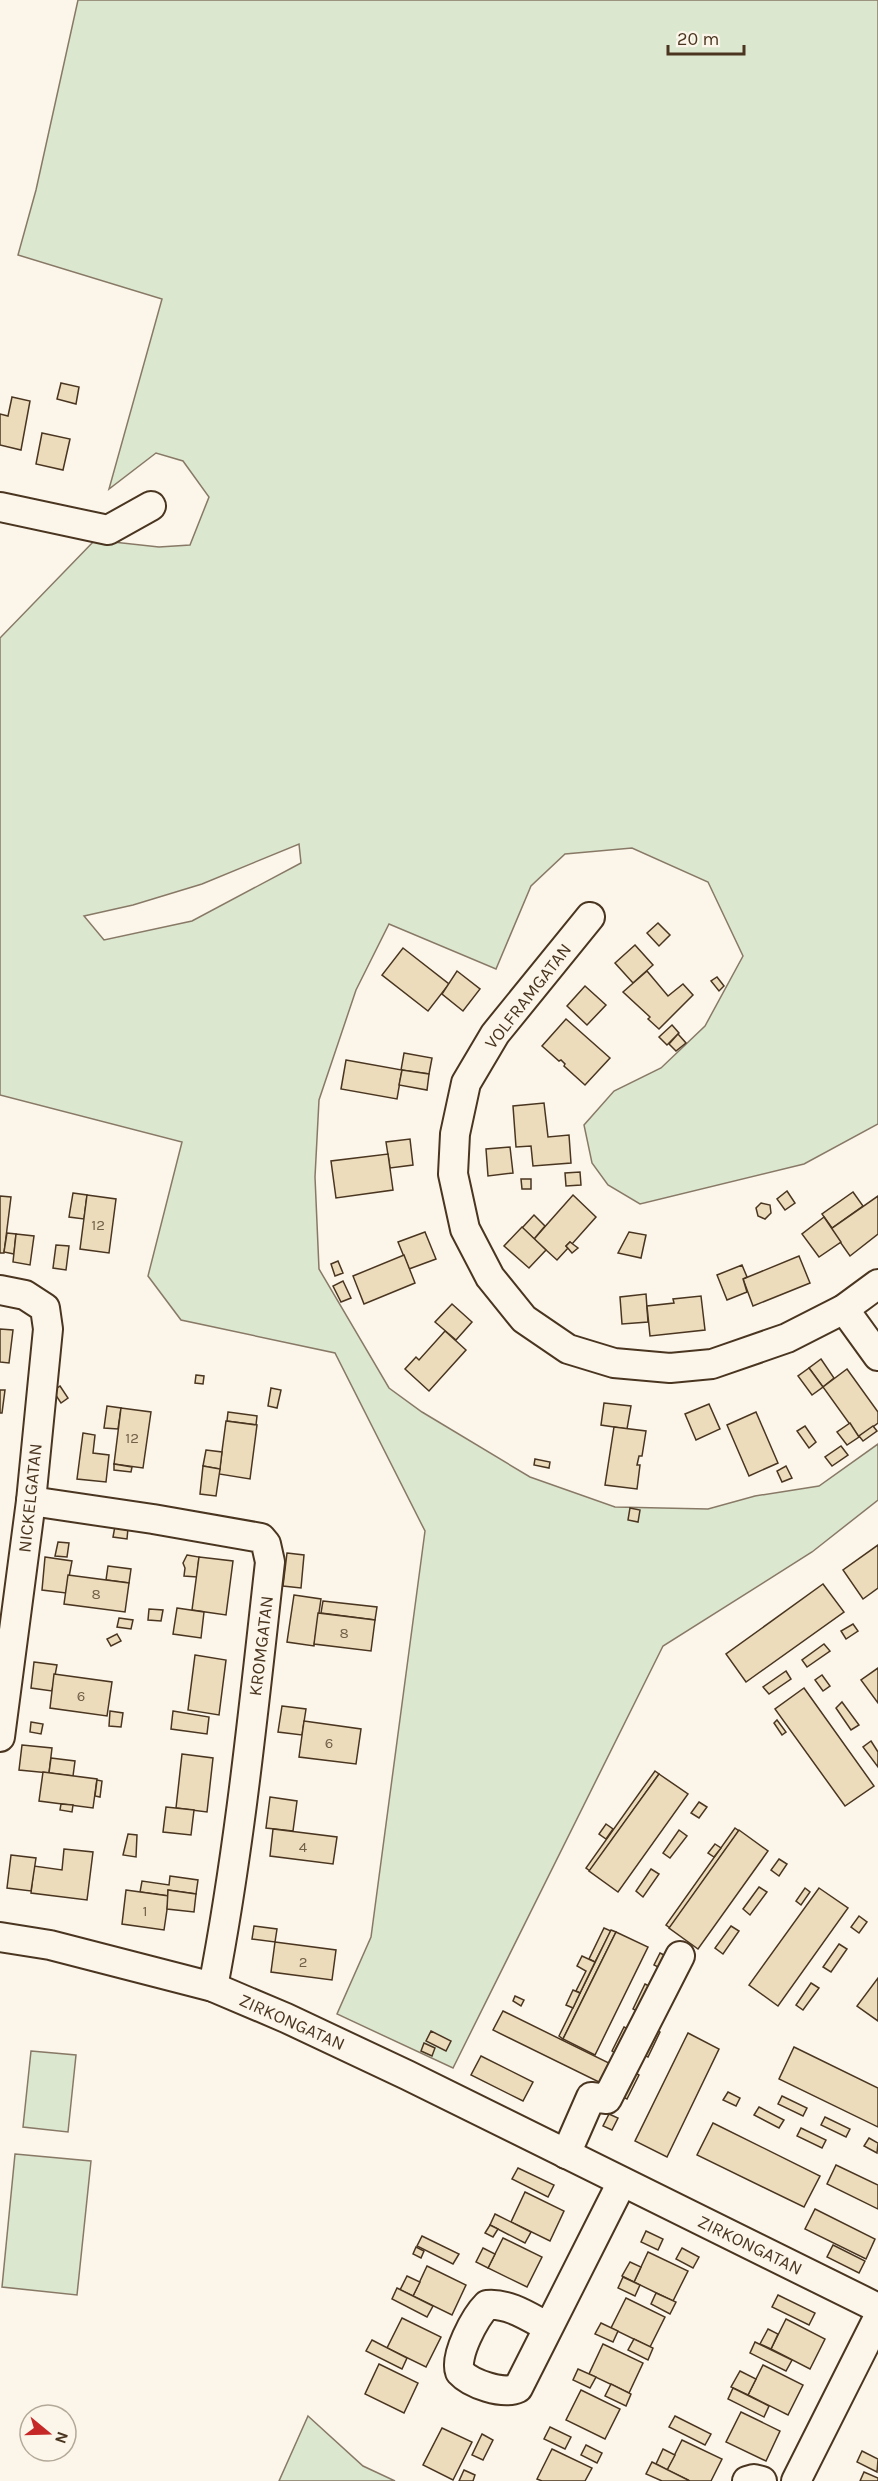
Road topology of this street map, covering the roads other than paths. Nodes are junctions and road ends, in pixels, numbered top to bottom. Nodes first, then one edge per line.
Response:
1 (151, 506) dead end
2 (0, 507) edge
3 (590, 917) dead end
4 (878, 1284) edge
5 (0, 1290) edge
6 (844, 1309) junction
7 (878, 1356) edge
8 (31, 1501) junction
9 (0, 1737) edge
10 (0, 1936) edge
11 (680, 1956) dead end
12 (213, 1987) junction
13 (566, 2154) junction
14 (622, 2182) junction
15 (878, 2308) edge
16 (878, 2318) edge
17 (548, 2327) dead end
18 (747, 2481) edge
19 (762, 2481) edge
20 (796, 2481) edge

1 - 2 street
3 - 6 street, VOLFRAMGATAN
4 - 6 street, VOLFRAMGATAN
5 - 8 street, NICKELGATAN
6 - 7 street
8 - 9 street, NICKELGATAN
8 - 12 street, KROMGATAN
10 - 12 street, ZIRKONGATAN
11 - 13 street
12 - 13 street, ZIRKONGATAN
13 - 14 street, ZIRKONGATAN
14 - 15 street, ZIRKONGATAN
14 - 17 street
16 - 20 street
18 - 19 street

